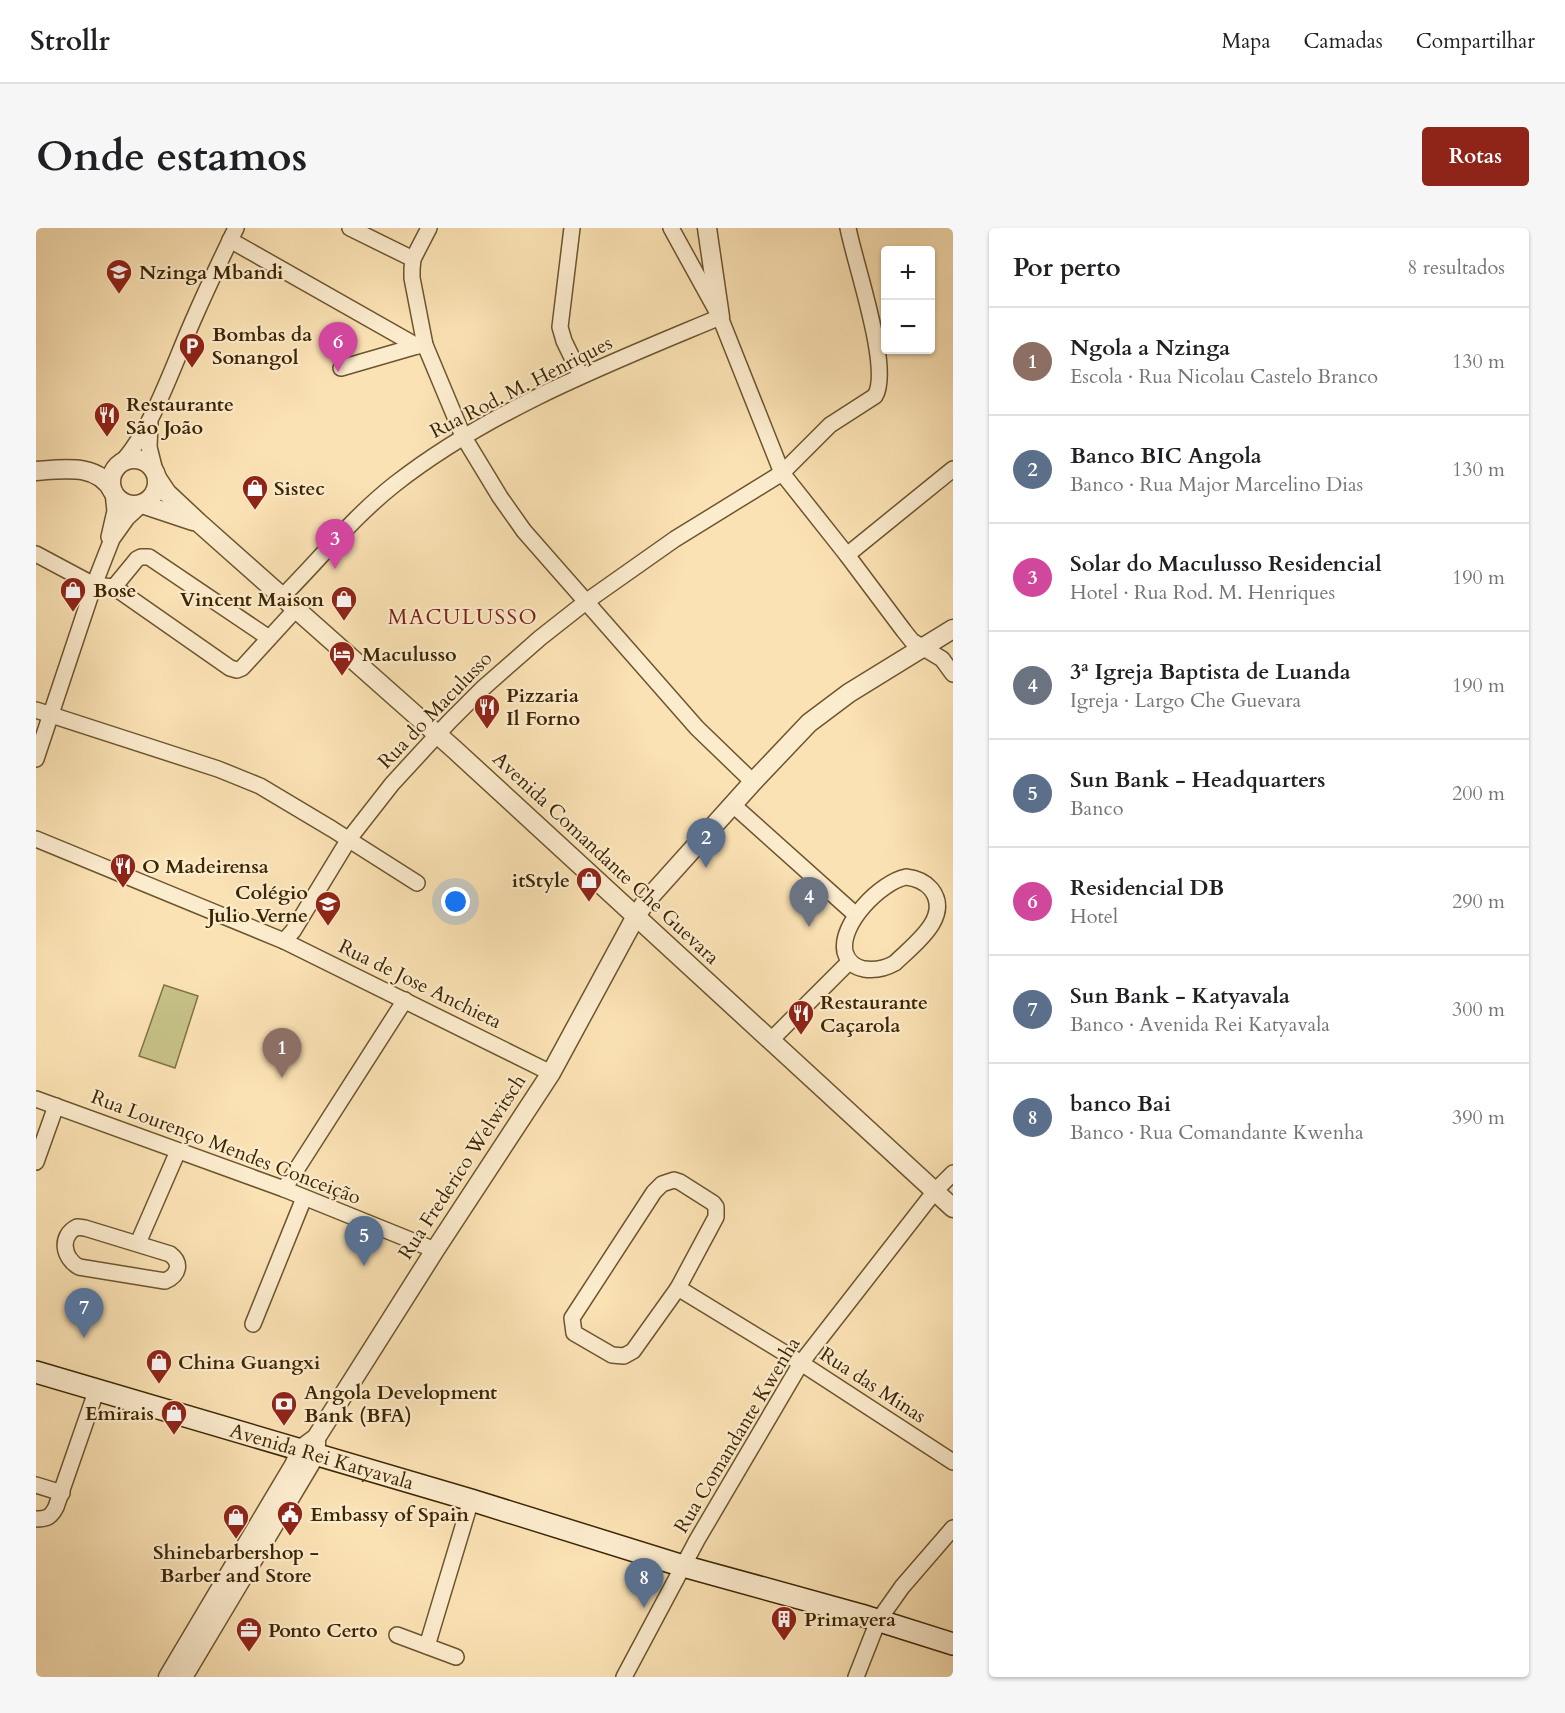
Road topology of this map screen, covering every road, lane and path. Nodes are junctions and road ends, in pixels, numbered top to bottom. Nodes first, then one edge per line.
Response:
1 (350, 228) edge
2 (429, 228) edge
3 (572, 228) edge
4 (671, 228) edge
5 (707, 228) edge
6 (848, 228) edge
7 (233, 234) edge
8 (413, 259) junction
9 (720, 317) junction
10 (421, 345) junction
11 (340, 368) dead end
12 (581, 376) junction
13 (150, 417) junction
14 (463, 436) junction
15 (121, 463) junction
16 (953, 469) edge
17 (78, 470) junction
18 (36, 471) edge
19 (782, 473) junction
20 (156, 475) junction
21 (113, 492) junction
22 (142, 504) junction
23 (198, 522) junction
24 (36, 554) edge
25 (847, 555) junction
26 (102, 563) junction
27 (94, 585) junction
28 (114, 587) junction
29 (587, 601) junction
30 (289, 603) junction
31 (953, 629) edge
32 (269, 638) junction
33 (923, 647) junction
34 (953, 674) edge
35 (43, 712) edge
36 (438, 734) junction
37 (36, 759) edge
38 (753, 782) junction
39 (732, 804) junction
40 (36, 839) edge
41 (350, 839) junction
42 (417, 883) dead end
43 (856, 915) junction
44 (636, 916) junction
45 (284, 941) junction
46 (849, 962) junction
47 (405, 1000) junction
48 (771, 1040) junction
49 (551, 1073) junction
50 (36, 1099) edge
51 (56, 1106) junction
52 (178, 1151) junction
53 (36, 1162) edge
54 (953, 1173) edge
55 (284, 1189) junction
56 (935, 1191) junction
57 (304, 1197) junction
58 (953, 1208) edge
59 (138, 1243) junction
60 (435, 1250) junction
61 (678, 1288) junction
62 (253, 1324) dead end
63 (801, 1363) junction
64 (36, 1372) edge
65 (97, 1389) junction
66 (311, 1447) junction
67 (953, 1462) edge
68 (36, 1485) edge
69 (62, 1493) junction
70 (471, 1500) junction
71 (36, 1519) edge
72 (953, 1528) edge
73 (683, 1566) junction
74 (216, 1609) junction
75 (878, 1621) junction
76 (397, 1635) dead end
77 (953, 1644) edge
78 (427, 1646) junction
79 (456, 1657) dead end
80 (168, 1677) edge
81 (183, 1677) edge
82 (624, 1677) edge
83 (856, 1677) edge

1 - 8 street
2 - 8 street
3 - 12 street
4 - 9 street
5 - 9 street
6 - 19 street, Rua do Maculusso
7 - 10 street
7 - 13 street
8 - 10 street
9 - 12 street, Rua Rod. M. Henriques
9 - 19 street
10 - 11 street
10 - 14 street
12 - 14 street, Rua Rod. M. Henriques
13 - 15 street
13 - 20 street
14 - 29 street
14 - 30 street, Rua Rod. M. Henriques
15 - 17 street
15 - 20 street
15 - 21 street
16 - 25 street
17 - 18 street
17 - 21 street
19 - 25 street
19 - 29 street, Rua do Maculusso
20 - 22 street
20 - 23 street, Avenida Comandante Che Guevara
21 - 22 street
21 - 26 street
22 - 23 street, Avenida Comandante Che Guevara
22 - 26 street
23 - 30 street, Avenida Comandante Che Guevara
24 - 27 street
25 - 33 street
26 - 27 street
27 - 28 street
27 - 35 street
28 - 32 street
28 - 32 street, Rua Rod. M. Henriques
29 - 36 street, Rua do Maculusso
29 - 38 street
30 - 32 street, Rua Rod. M. Henriques
30 - 36 street, Avenida Comandante Che Guevara
31 - 33 street, Rua Frederico Welwitsch
33 - 34 street
33 - 38 street, Rua Frederico Welwitsch
35 - 37 street
35 - 41 street
36 - 41 street, Rua do Maculusso
36 - 44 street, Avenida Comandante Che Guevara
38 - 39 street, Rua Frederico Welwitsch
39 - 43 street
39 - 44 street, Rua Frederico Welwitsch
40 - 45 street, Rua de Jose Anchieta
41 - 42 street
41 - 45 street, Rua do Maculusso
43 - 46 street
43 - 46 street
44 - 48 street, Avenida Comandante Che Guevara
44 - 49 street, Rua Frederico Welwitsch
45 - 47 street, Rua de Jose Anchieta
46 - 48 street
47 - 49 street, Rua de Jose Anchieta
47 - 55 street
48 - 56 street, Avenida Comandante Che Guevara
49 - 60 street, Rua Frederico Welwitsch
50 - 51 street, Rua Lourenço Mendes Conceição
51 - 52 street, Rua Lourenço Mendes Conceição
51 - 53 street
52 - 55 street, Rua Lourenço Mendes Conceição
52 - 59 street
54 - 56 street, Rua Comandante Kwenha
55 - 57 street, Rua Lourenço Mendes Conceição
56 - 58 street, Avenida Comandante Che Guevara
56 - 63 street, Rua Comandante Kwenha
57 - 60 street, Rua Lourenço Mendes Conceição
57 - 62 street
59 - 59 street
60 - 66 street, Rua Frederico Welwitsch
61 - 61 street
61 - 63 street, Rua das Minas
63 - 67 street, Rua das Minas
63 - 73 street, Rua Comandante Kwenha
64 - 65 main road, Avenida Rei Katyavala
65 - 66 main road, Avenida Rei Katyavala
65 - 69 street
66 - 70 main road, Avenida Rei Katyavala
66 - 74 street, Rua Frederico Welwitsch
68 - 69 street
69 - 71 street
70 - 73 main road, Avenida Rei Katyavala
70 - 78 street
72 - 75 street
73 - 75 main road, Avenida Rei Katyavala
73 - 82 street, Rua Comandante Kwenha
74 - 80 street, Rua Frederico Welwitsch
74 - 81 street, Rua Frederico Welwitsch
75 - 77 main road, Avenida Rei Katyavala
75 - 83 street
76 - 78 street
78 - 79 street

